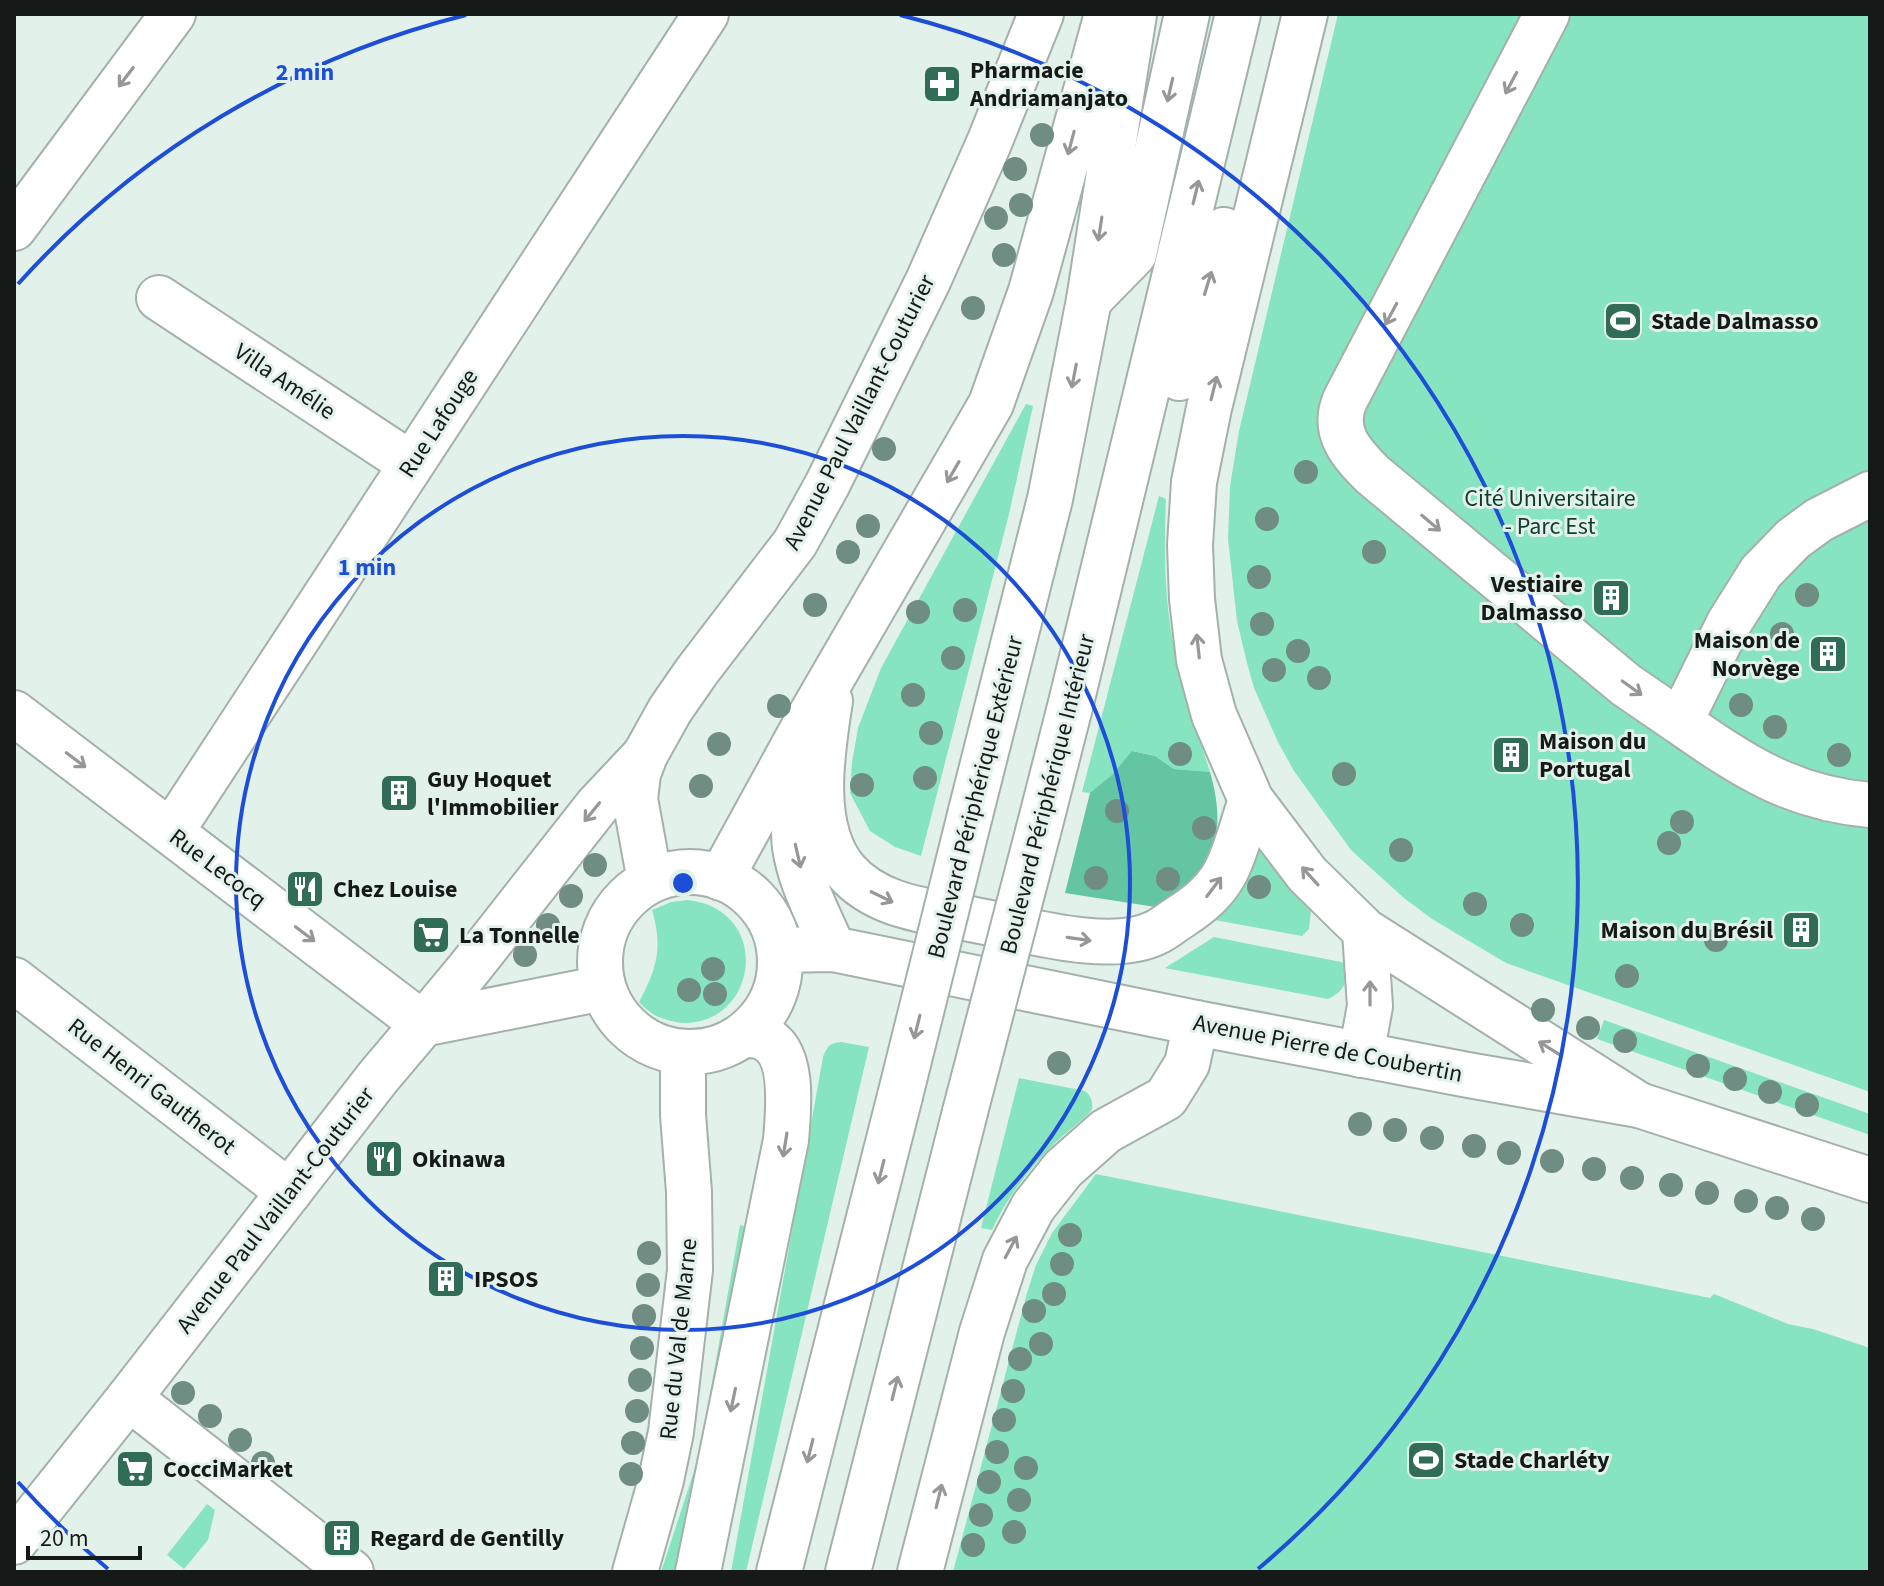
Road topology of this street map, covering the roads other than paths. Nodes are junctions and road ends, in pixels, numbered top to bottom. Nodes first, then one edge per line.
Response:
1 (173, 14) edge
2 (706, 14) edge
3 (1041, 14) edge
4 (1107, 14) edge
5 (1134, 14) edge
6 (1187, 14) edge
7 (1238, 14) edge
8 (1289, 14) edge
9 (1305, 14) edge
10 (1547, 14) edge
11 (14, 228) edge
12 (159, 298) dead end
13 (1089, 300) junction
14 (411, 464) junction
15 (1870, 494) edge
16 (833, 678) junction
17 (1071, 703) junction
18 (14, 713) edge
19 (1680, 722) junction
20 (806, 723) junction
21 (645, 755) junction
22 (1251, 800) junction
23 (1870, 805) edge
24 (171, 832) junction
25 (721, 878) junction
26 (650, 881) junction
27 (1365, 931) junction
28 (833, 949) junction
29 (780, 950) junction
30 (14, 980) edge
31 (603, 988) junction
32 (1196, 1023) junction
33 (423, 1024) junction
34 (745, 1035) junction
35 (683, 1053) junction
36 (1361, 1055) junction
37 (1639, 1105) junction
38 (1870, 1180) edge
39 (289, 1192) junction
40 (129, 1398) junction
41 (14, 1542) edge
42 (351, 1572) edge
43 (635, 1572) edge
44 (698, 1572) edge
45 (779, 1572) edge
46 (848, 1572) edge
47 (920, 1572) edge

1 -> 11 main road
2 - 14 main road, Rue Lafouge
3 - 21 main road, Avenue Paul Vaillant-Couturier
4 -> 16 main road
5 -> 13 main road, Boulevard Périphérique Extérieur
6 -> 13 main road
17 -> 7 main road, Boulevard Périphérique Intérieur
17 -> 8 main road
22 -> 9 main road
10 -> 19 main road
12 - 14 main road, Villa Amélie
13 -> 45 main road, Boulevard Périphérique Extérieur, bridge
14 - 24 main road, Rue Lafouge
15 - 19 main road
16 - 20 main road
16 -> 22 main road
46 -> 17 main road, Boulevard Périphérique Intérieur, bridge
18 -> 24 main road, Rue Lecocq
19 - 23 main road
20 - 25 main road
20 -> 28 main road
21 - 26 main road, Avenue Paul Vaillant-Couturier
21 -> 33 main road, Avenue Paul Vaillant-Couturier
27 -> 22 main road
24 -> 33 main road, Rue Lecocq
25 - 26 main road
25 - 29 main road
26 - 31 main road
36 -> 27 main road
37 -> 27 main road
28 - 29 main road, Avenue Pierre de Coubertin
28 - 32 main road, Avenue Pierre de Coubertin
29 - 34 main road
30 - 39 main road, Rue Henri Gautherot
31 - 33 main road
31 - 35 main road
32 - 36 main road, Avenue Pierre de Coubertin
47 -> 32 main road
33 - 39 main road, Avenue Paul Vaillant-Couturier
34 - 35 main road
34 -> 44 main road
35 - 43 main road, Rue du Val de Marne
36 - 37 main road, Avenue Pierre de Coubertin
37 - 38 main road, Avenue Pierre de Coubertin
39 - 40 main road, Avenue Paul Vaillant-Couturier
40 - 41 main road, Avenue Paul Vaillant-Couturier
40 - 42 main road

